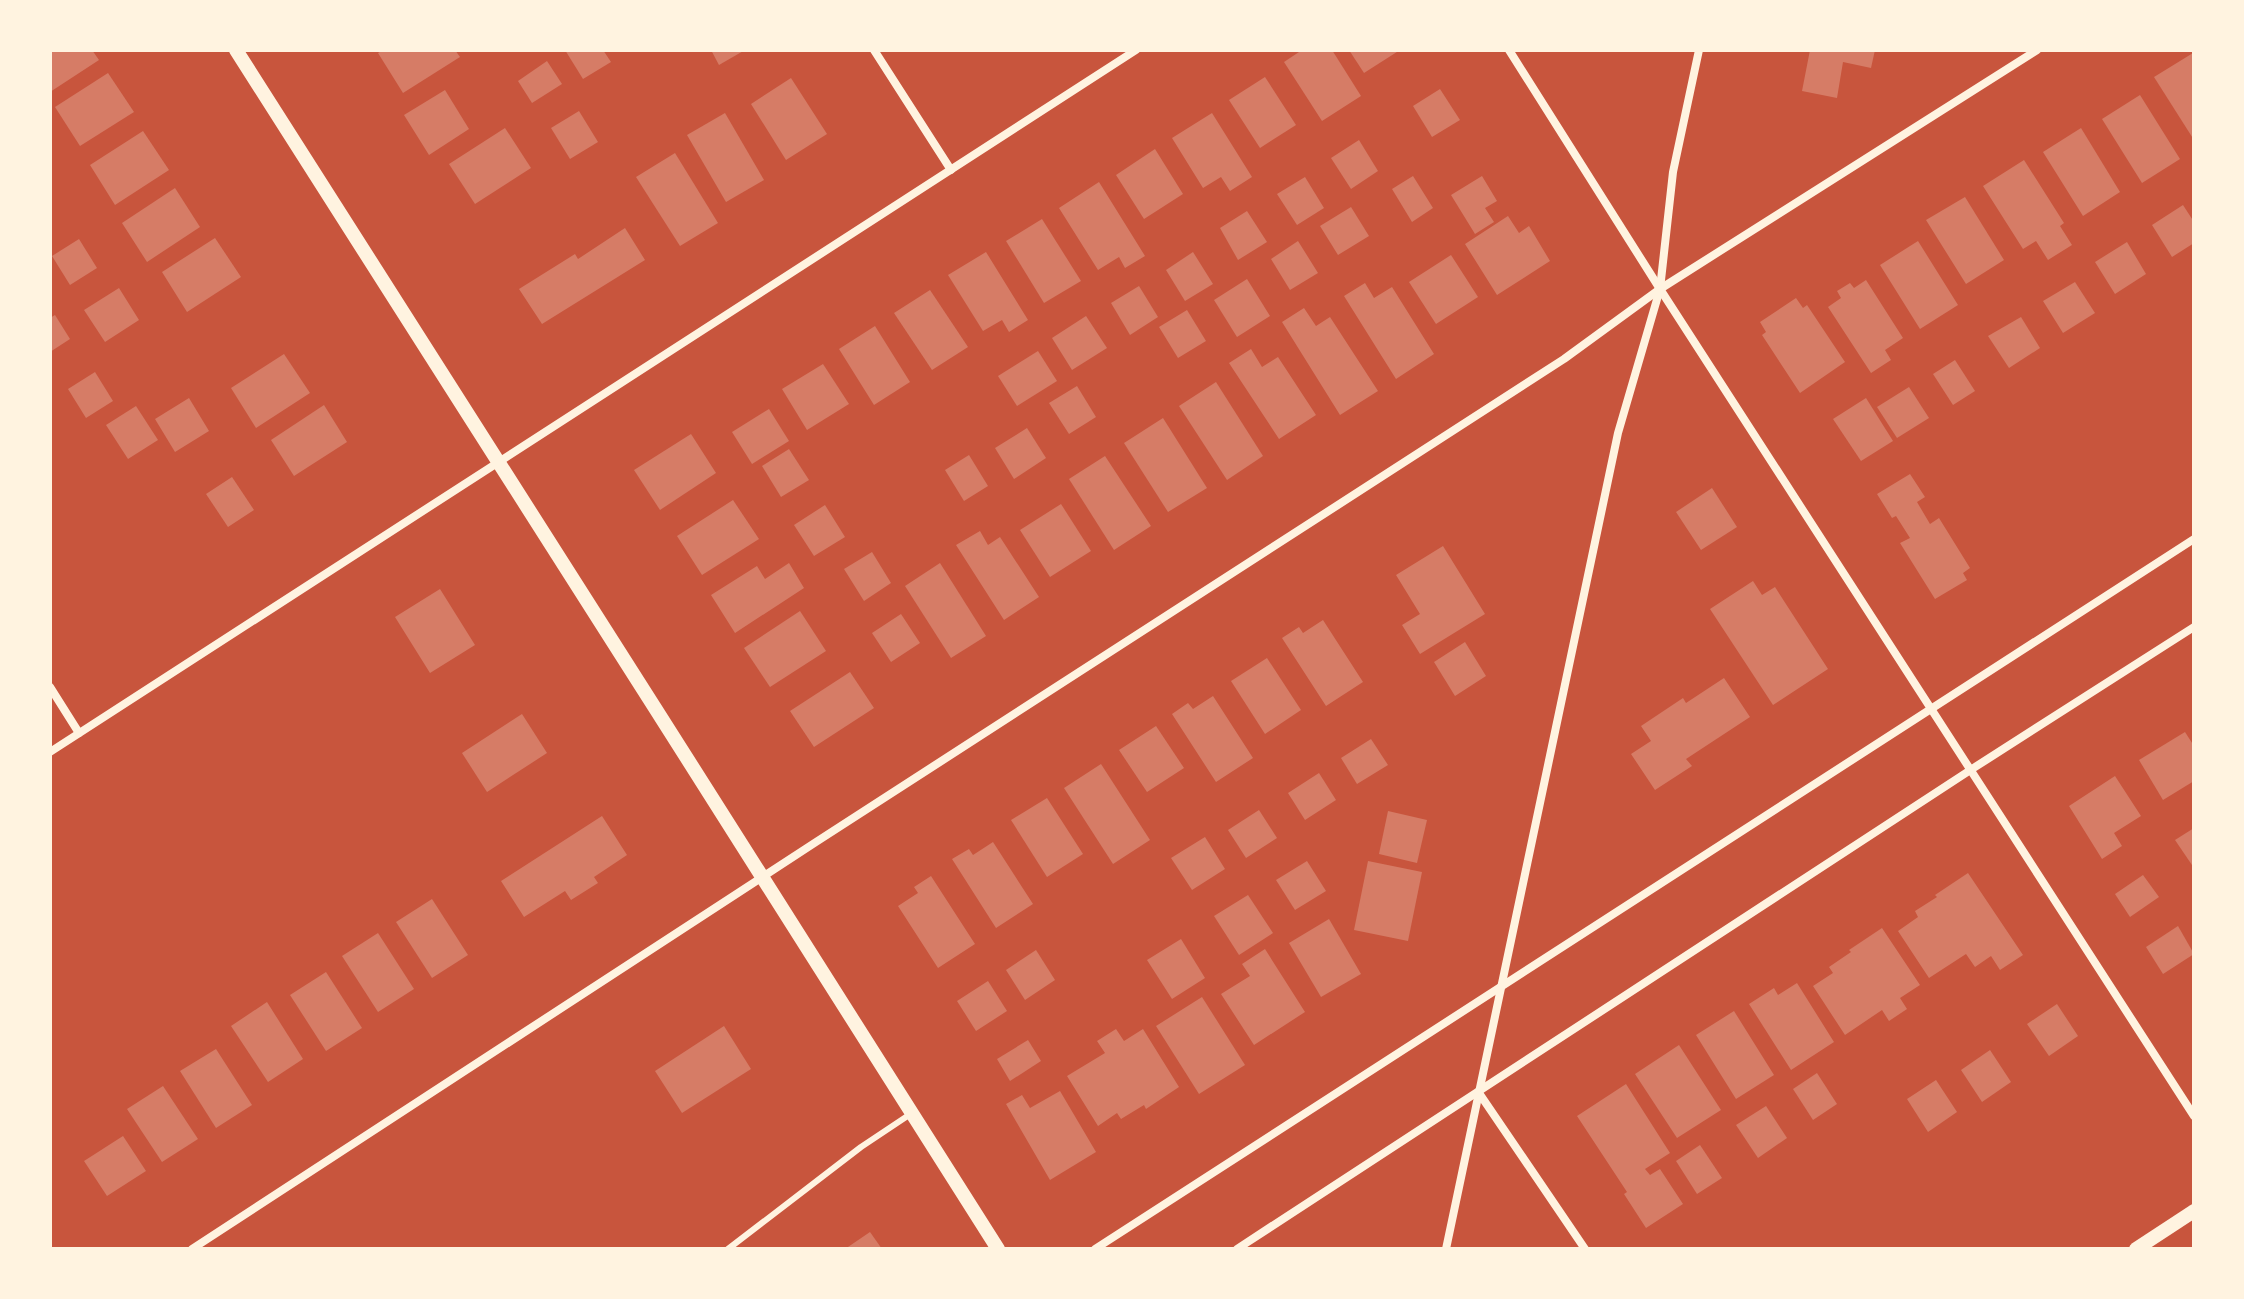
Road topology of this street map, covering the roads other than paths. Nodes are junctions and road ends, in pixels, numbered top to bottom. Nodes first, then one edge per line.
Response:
1 (236, 50) edge
2 (874, 50) edge
3 (1136, 50) edge
4 (1509, 50) edge
5 (1699, 50) edge
6 (2037, 50) edge
7 (951, 170) junction
8 (1660, 289) junction
9 (500, 461) junction
10 (2194, 539) edge
11 (2194, 627) edge
12 (50, 687) edge
13 (1933, 708) junction
14 (79, 733) junction
15 (50, 752) edge
16 (1972, 769) junction
17 (761, 877) junction
18 (1502, 986) junction
19 (1479, 1093) junction
20 (912, 1113) junction
21 (2194, 1116) edge
22 (2194, 1211) edge
23 (192, 1249) edge
24 (728, 1249) edge
25 (998, 1249) edge
26 (1095, 1249) edge
27 (1237, 1249) edge
28 (1446, 1249) edge
29 (1585, 1249) edge
30 (2136, 1249) edge

1 - 9 street
2 - 7 street
3 - 7 street
4 - 8 street
5 - 8 street
6 - 8 street
7 - 9 street
8 - 13 street
8 - 17 street
8 - 18 street
9 - 14 street
9 - 17 street
10 - 13 street
11 - 16 street
12 - 14 street
13 - 16 street
13 - 18 street
14 - 15 street
16 - 19 street
16 - 21 street
17 - 20 street
17 - 23 street
18 - 19 street
18 - 26 street
19 - 27 street
19 - 28 street
19 - 29 street
20 - 24 lane
20 - 25 street
22 - 30 street

